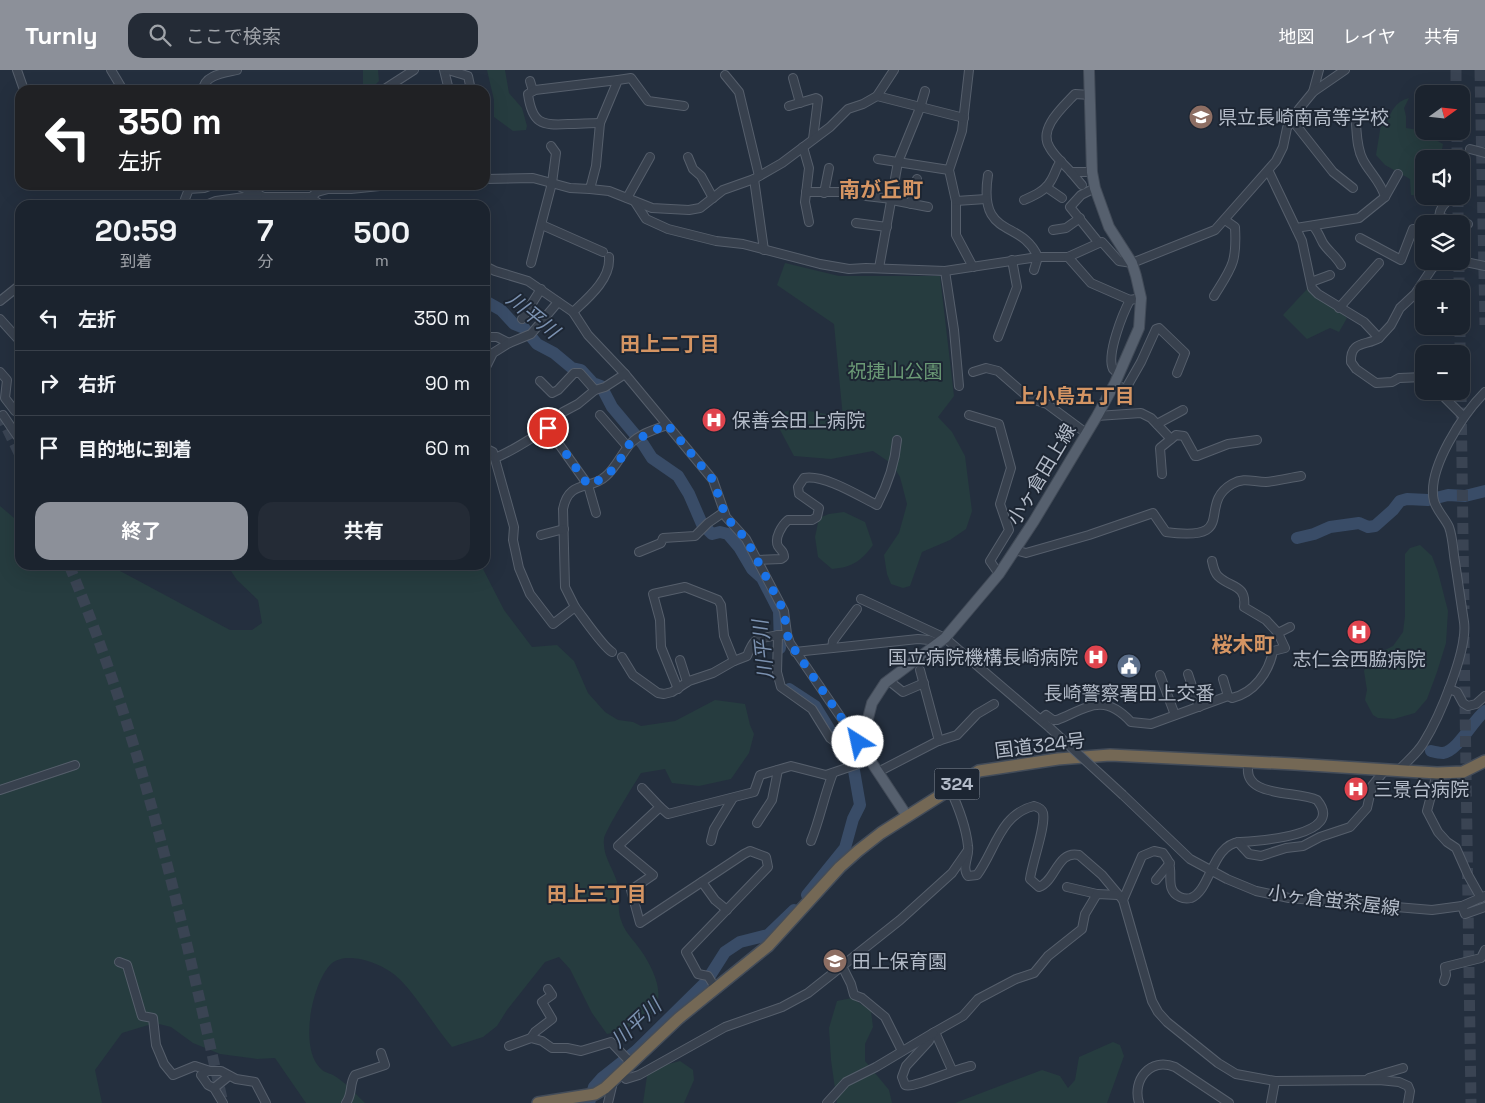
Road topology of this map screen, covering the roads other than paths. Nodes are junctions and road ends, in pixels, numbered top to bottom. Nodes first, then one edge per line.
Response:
1 (17, 70) edge
2 (112, 70) edge
3 (236, 70) edge
4 (414, 70) edge
5 (444, 70) edge
6 (448, 70) edge
7 (894, 70) edge
8 (969, 70) edge
9 (1090, 70) edge
10 (1318, 70) edge
11 (1345, 70) edge
12 (630, 74) edge
13 (726, 75) dead end
14 (793, 78) dead end
15 (530, 80) dead end
16 (618, 80) junction
17 (22, 85) edge
18 (120, 85) edge
19 (204, 85) edge
20 (395, 85) edge
21 (448, 85) edge
22 (470, 85) edge
23 (533, 91) junction
24 (925, 91) dead end
25 (1313, 92) junction
26 (1090, 95) junction
27 (877, 96) junction
28 (800, 103) junction
29 (684, 106) dead end
30 (789, 106) dead end
31 (920, 108) junction
32 (964, 118) junction
33 (1292, 120) junction
34 (600, 123) junction
35 (1356, 124) dead end
36 (813, 139) junction
37 (551, 146) dead end
38 (803, 148) junction
39 (1470, 149) dead end
40 (1485, 153) edge
41 (650, 157) dead end
42 (688, 157) dead end
43 (878, 159) dead end
44 (1061, 160) junction
45 (898, 162) junction
46 (829, 168) dead end
47 (949, 170) junction
48 (1071, 172) junction
49 (1092, 172) junction
50 (1269, 172) junction
51 (1398, 174) dead end
52 (988, 176) dead end
53 (756, 178) junction
54 (490, 179) edge
55 (916, 179) dead end
56 (552, 183) junction
57 (1082, 185) dead end
58 (1046, 187) junction
59 (1095, 188) junction
60 (1353, 188) dead end
61 (590, 189) junction
62 (247, 190) edge
63 (257, 190) edge
64 (324, 190) edge
65 (806, 192) junction
66 (840, 192) dead end
67 (824, 193) junction
68 (258, 195) junction
69 (866, 196) dead end
70 (310, 197) junction
71 (1385, 197) junction
72 (627, 198) junction
73 (713, 198) junction
74 (1062, 198) dead end
75 (986, 199) junction
76 (223, 200) edge
77 (307, 200) edge
78 (314, 200) edge
79 (892, 200) junction
80 (1024, 200) dead end
81 (956, 201) junction
82 (635, 202) junction
83 (911, 204) junction
84 (928, 207) dead end
85 (1080, 218) junction
86 (1225, 220) junction
87 (809, 222) dead end
88 (856, 222) dead end
89 (542, 225) junction
90 (1313, 226) junction
91 (887, 227) junction
92 (1296, 228) junction
93 (1053, 230) dead end
94 (1415, 230) edge
95 (1360, 238) dead end
96 (1099, 243) junction
97 (764, 250) junction
98 (1038, 257) junction
99 (1068, 257) junction
100 (1012, 260) junction
101 (531, 263) dead end
102 (1132, 263) junction
103 (1470, 263) edge
104 (1379, 264) dead end
105 (1340, 265) dead end
106 (1485, 266) edge
107 (973, 267) junction
108 (490, 268) edge
109 (879, 268) junction
110 (1034, 270) dead end
111 (1430, 270) edge
112 (945, 271) junction
113 (1330, 275) dead end
114 (1311, 282) junction
115 (15, 289) edge
116 (541, 289) junction
117 (1214, 296) dead end
118 (1141, 298) junction
119 (1130, 300) junction
120 (0, 301) edge
121 (558, 302) junction
122 (1340, 308) junction
123 (573, 312) junction
124 (522, 313) dead end
125 (0, 319) edge
126 (15, 336) edge
127 (490, 337) edge
128 (998, 337) dead end
129 (1379, 338) junction
130 (509, 343) junction
131 (490, 359) edge
132 (0, 372) edge
133 (974, 372) dead end
134 (1177, 373) dead end
135 (625, 374) junction
136 (1415, 377) edge
137 (1117, 379) junction
138 (540, 381) dead end
139 (959, 386) dead end
140 (600, 388) junction
141 (1485, 392) edge
142 (1447, 400) edge
143 (15, 408) edge
144 (1183, 410) dead end
145 (15, 411) edge
146 (563, 412) dead end
147 (969, 414) dead end
148 (600, 415) dead end
149 (1097, 416) junction
150 (2, 417) edge
151 (1464, 417) junction
152 (667, 424) junction
153 (1157, 424) junction
154 (1086, 433) junction
155 (15, 434) edge
156 (1171, 438) junction
157 (897, 440) dead end
158 (1257, 440) dead end
159 (627, 446) junction
160 (490, 450) edge
161 (495, 458) junction
162 (1162, 474) dead end
163 (1301, 476) dead end
164 (588, 485) junction
165 (724, 512) junction
166 (596, 514) dead end
167 (564, 529) junction
168 (541, 535) dead end
169 (1015, 550) junction
170 (639, 552) dead end
171 (757, 560) junction
172 (1212, 561) dead end
173 (999, 574) junction
174 (861, 599) dead end
175 (575, 607) junction
176 (857, 609) dead end
177 (1290, 627) dead end
178 (1278, 632) junction
179 (782, 635) junction
180 (941, 641) junction
181 (832, 648) junction
182 (612, 652) dead end
183 (795, 652) junction
184 (622, 657) dead end
185 (680, 660) dead end
186 (734, 660) junction
187 (920, 670) dead end
188 (1188, 674) dead end
189 (1160, 675) dead end
190 (1223, 679) dead end
191 (888, 680) junction
192 (686, 682) junction
193 (924, 683) junction
194 (678, 689) junction
195 (1449, 689) junction
196 (1228, 696) junction
197 (1485, 696) edge
198 (994, 704) dead end
199 (1199, 706) junction
200 (1175, 715) junction
201 (1041, 719) junction
202 (939, 741) junction
203 (858, 742) junction
204 (870, 760) junction
205 (1485, 761) edge
206 (1249, 762) junction
207 (75, 765) dead end
208 (778, 770) junction
209 (1385, 770) junction
210 (1398, 771) junction
211 (878, 772) junction
212 (833, 773) junction
213 (1437, 773) junction
214 (642, 788) dead end
215 (950, 789) junction
216 (0, 790) edge
217 (733, 798) junction
218 (660, 807) junction
219 (907, 816) junction
220 (757, 823) dead end
221 (811, 841) dead end
222 (711, 842) dead end
223 (1238, 842) junction
224 (968, 850) junction
225 (1170, 863) junction
226 (1210, 871) junction
227 (1156, 880) dead end
228 (702, 882) junction
229 (1067, 887) dead end
230 (1097, 894) junction
231 (1120, 897) junction
232 (1483, 897) edge
233 (1462, 906) junction
234 (1485, 907) edge
235 (727, 910) junction
236 (1485, 950) edge
237 (119, 962) dead end
238 (842, 966) junction
239 (1444, 980) dead end
240 (548, 988) dead end
241 (716, 989) junction
242 (934, 1032) junction
243 (531, 1038) junction
244 (509, 1046) dead end
245 (902, 1051) junction
246 (381, 1053) dead end
247 (631, 1064) junction
248 (971, 1066) dead end
249 (1403, 1068) dead end
250 (952, 1070) junction
251 (208, 1071) junction
252 (229, 1076) junction
253 (617, 1078) junction
254 (1362, 1080) junction
255 (1275, 1081) junction
256 (214, 1088) junction
257 (224, 1103) edge
258 (266, 1103) edge
259 (346, 1103) edge
260 (538, 1103) edge
261 (608, 1103) edge
262 (827, 1103) edge
263 (1139, 1103) edge
264 (1229, 1103) edge
265 (1271, 1103) edge
266 (1408, 1103) edge

1 - 17 street
2 - 18 street
3 - 19 street
4 - 20 street
5 - 21 street
6 - 22 street
7 - 27 street
8 - 32 street
9 - 26 main road, 小ヶ倉田上線
10 - 25 street
11 - 25 street
12 - 16 street
12 - 29 street
13 - 53 street
14 - 28 street
15 - 23 street
16 - 23 street
16 - 34 street
23 - 34 street
24 - 31 street
25 - 33 street
26 - 44 street
26 - 49 main road, 小ヶ倉田上線
27 - 31 street
27 - 36 street
28 - 30 street
28 - 36 street
31 - 32 street
31 - 45 street
32 - 47 street
33 - 50 street
33 - 60 street
34 - 61 street
35 - 71 street
36 - 38 street
37 - 56 street
38 - 53 street
38 - 65 street
39 - 40 street
41 - 72 street
42 - 73 street
43 - 45 street
44 - 48 street
44 - 58 street
45 - 47 street
45 - 79 street
46 - 67 street
47 - 81 street
48 - 49 street
48 - 57 street
49 - 59 main road, 小ヶ倉田上線
50 - 86 street
50 - 92 street
51 - 71 street
52 - 75 street
53 - 73 street
53 - 97 street
54 - 56 street
55 - 83 street
56 - 61 street
56 - 89 street
58 - 74 street
58 - 80 street
59 - 85 street
59 - 102 main road, 小ヶ倉田上線
61 - 72 street
62 - 68 street
63 - 68 street
64 - 70 street
65 - 67 street
65 - 87 street
66 - 67 street
68 - 70 street
68 - 76 street
69 - 79 street
70 - 77 street
70 - 78 street
71 - 90 street
72 - 82 street
73 - 82 street
75 - 81 street
75 - 98 street
79 - 83 street
79 - 91 street
81 - 107 street
82 - 97 street
83 - 84 street
85 - 93 street
85 - 96 street
86 - 102 street
86 - 117 street
88 - 91 street
89 - 101 street
89 - 123 street
90 - 92 street
90 - 105 street
91 - 109 street
92 - 114 street
94 - 95 street
96 - 99 street
96 - 102 street
97 - 109 street
98 - 99 street
98 - 100 street
98 - 110 street
99 - 119 street
100 - 107 street
100 - 128 street
102 - 118 main road, 小ヶ倉田上線
103 - 106 street
104 - 122 street
107 - 112 street
108 - 116 street
109 - 112 street
111 - 129 street
112 - 139 street
113 - 114 street
114 - 122 street
115 - 120 street
116 - 121 street
116 - 124 street
118 - 119 street
118 - 137 main road, 小ヶ倉田上線
119 - 137 street
121 - 123 street
121 - 130 street
122 - 129 street
123 - 135 street
125 - 126 street
127 - 130 street
129 - 136 street
130 - 131 street
132 - 143 street
133 - 154 street
134 - 137 street
135 - 140 street
135 - 152 street
137 - 149 main road, 小ヶ倉田上線
138 - 140 street
140 - 146 street
141 - 151 street
142 - 151 street
144 - 153 street
145 - 150 street
147 - 173 street
148 - 159 street
149 - 153 street
149 - 154 main road, 小ヶ倉田上線
150 - 155 street
151 - 195 street
152 - 159 street
152 - 165 street
153 - 156 street
154 - 169 main road, 小ヶ倉田上線
156 - 158 street
156 - 162 street
157 - 171 street
159 - 164 street
160 - 161 street
161 - 164 street
161 - 175 street
163 - 169 street
164 - 166 street
164 - 167 street
165 - 170 street
165 - 171 street
167 - 168 street
167 - 175 street
169 - 173 main road, 小ヶ倉田上線
171 - 179 street
172 - 178 street
173 - 180 main road, 小ヶ倉田上線
174 - 180 street
175 - 182 street
176 - 181 street
177 - 178 street
178 - 196 street
179 - 183 street
179 - 186 street
179 - 203 street
180 - 181 street
180 - 191 main road, 小ヶ倉田上線
180 - 201 street
181 - 183 street
183 - 203 street
184 - 194 street
185 - 192 street
186 - 192 street
186 - 194 street
187 - 193 street
188 - 199 street
189 - 200 street
190 - 196 street
191 - 193 street
191 - 204 main road, 小ヶ倉田上線
192 - 194 street
193 - 202 street
195 - 197 street
195 - 210 street
196 - 199 street
198 - 202 street
199 - 200 street
200 - 201 street
201 - 226 street, 小ヶ倉蛍茶屋線, bridge
202 - 211 street
203 - 204 street
204 - 211 main road, 小ヶ倉田上線
204 - 212 street
205 - 213 highway, 国道324号 / 324
206 - 209 highway, 国道324号 / 324
206 - 215 highway, 国道324号 / 324
206 - 223 street
207 - 216 street
208 - 212 street
208 - 217 street
208 - 220 street
209 - 210 highway, 国道324号 / 324
209 - 223 street
210 - 213 highway, 国道324号 / 324
211 - 219 main road, 小ヶ倉田上線
212 - 221 street
213 - 232 street
214 - 218 street
215 - 219 highway, 国道324号 / 324
215 - 224 street
217 - 218 street
217 - 222 street
218 - 228 street
219 - 241 highway, 国道324号 / 324
223 - 226 street
224 - 231 street
224 - 238 street
225 - 226 street
225 - 227 street
225 - 231 street
226 - 233 street, 小ヶ倉蛍茶屋線
228 - 235 street
228 - 235 street
229 - 230 street
230 - 231 street
230 - 242 street
231 - 255 street
232 - 233 street, 小ヶ倉蛍茶屋線
233 - 234 street
235 - 241 street
236 - 239 street
237 - 251 street
238 - 245 street
238 - 253 street
240 - 243 street
241 - 247 highway, 国道324号 / 324
242 - 245 street
242 - 250 street
242 - 250 street
243 - 244 street
243 - 247 street
245 - 262 street
246 - 259 street
247 - 253 highway, 国道324号 / 324
248 - 250 street
249 - 254 street
251 - 252 street
251 - 256 street
252 - 256 street
252 - 258 street
253 - 260 highway, 国道324号 / 324
253 - 261 street
254 - 255 street
254 - 266 street
255 - 265 street
256 - 257 street
263 - 264 street

